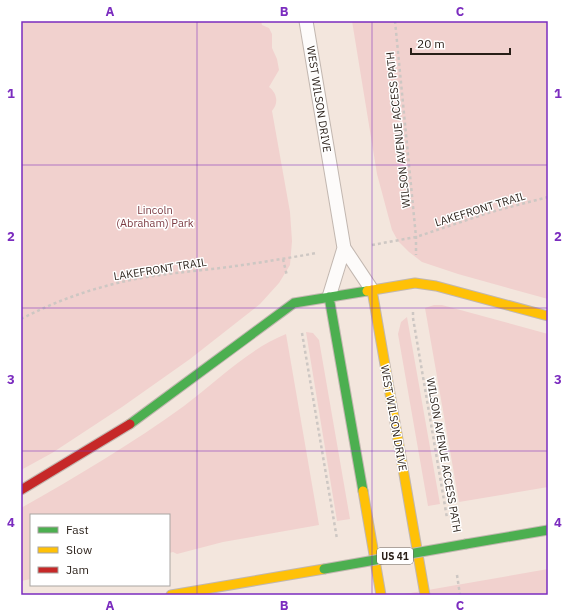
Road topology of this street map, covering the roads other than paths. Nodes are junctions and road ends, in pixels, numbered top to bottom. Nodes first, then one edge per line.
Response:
1 (306, 21) edge
2 (344, 248) junction
3 (372, 290) junction
4 (329, 296) junction
5 (548, 316) edge
6 (21, 490) edge
7 (548, 530) edge
8 (171, 595) edge
9 (382, 595) edge
10 (425, 595) edge

1 - 2 lane, WEST WILSON DRIVE
2 - 3 lane, WEST WILSON DRIVE
2 - 4 lane, WEST WILSON DRIVE
3 - 4 main road
3 - 5 main road
3 - 10 main road, WEST WILSON DRIVE
4 - 6 main road
4 - 9 main road, WEST WILSON DRIVE
7 - 8 main road, US 41, bridge

